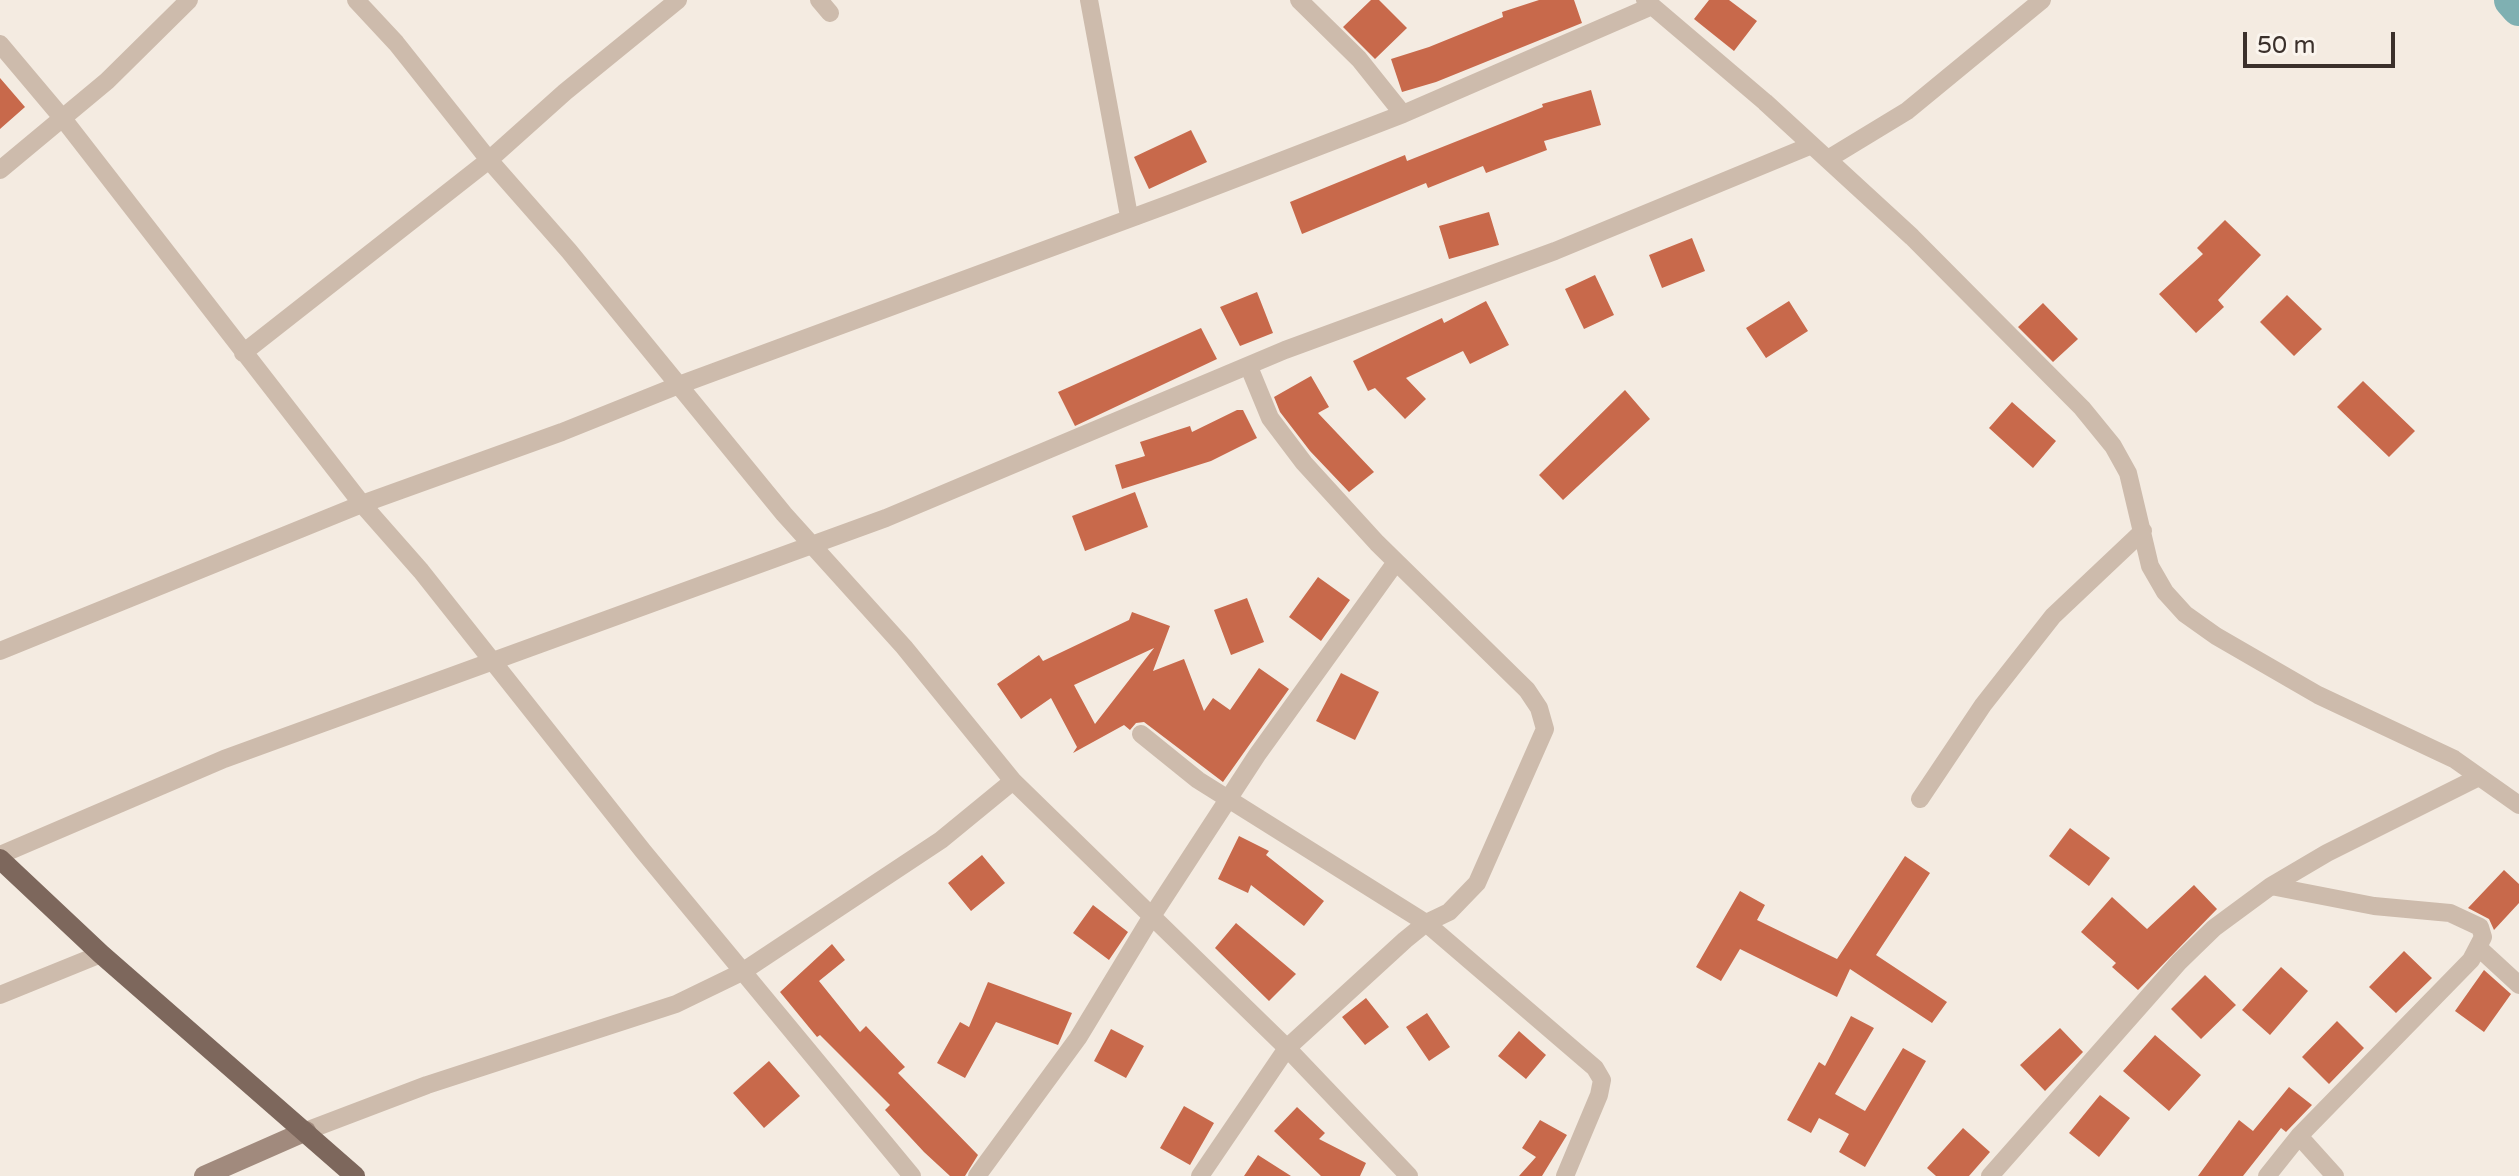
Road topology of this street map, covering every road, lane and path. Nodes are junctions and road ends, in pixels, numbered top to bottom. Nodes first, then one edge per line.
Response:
1 (189, 0) edge
2 (356, 0) edge
3 (678, 0) edge
4 (1089, 0) edge
5 (1299, 0) edge
6 (2042, 0) edge
7 (1649, 3) edge
8 (0, 44) edge
9 (1403, 114) junction
10 (64, 120) junction
11 (1812, 145) junction
12 (1828, 159) junction
13 (489, 160) junction
14 (0, 170) edge
15 (1129, 216) junction
16 (243, 353) junction
17 (1249, 367) junction
18 (679, 385) junction
19 (362, 504) junction
20 (2143, 531) junction
21 (812, 546) junction
22 (1396, 562) junction
23 (0, 651) edge
24 (493, 660) junction
25 (1141, 734) dead end
26 (2479, 777) junction
27 (1013, 781) junction
28 (1920, 799) dead end
29 (1229, 800) junction
30 (2519, 805) edge
31 (0, 857) edge
32 (2271, 886) junction
33 (1152, 916) junction
34 (1426, 923) junction
35 (2480, 949) junction
36 (101, 954) junction
37 (742, 972) junction
38 (2519, 985) edge
39 (0, 995) edge
40 (1287, 1048) junction
41 (306, 1131) junction
42 (2299, 1136) junction
43 (204, 1176) edge
44 (355, 1176) edge
45 (912, 1176) edge
46 (977, 1176) edge
47 (1200, 1176) edge
48 (1409, 1176) edge
49 (1565, 1176) edge
50 (1990, 1176) edge
51 (2267, 1176) edge
52 (2335, 1176) edge

1 - 10 street
2 - 13 street
3 - 13 street
4 - 15 street
5 - 9 street
6 - 12 street
7 - 9 street
7 - 11 street
8 - 10 street
9 - 15 street
10 - 14 street
10 - 16 street
11 - 12 street
11 - 17 street
12 - 20 street
13 - 16 street
13 - 18 street
15 - 18 street
16 - 19 street
17 - 21 street
17 - 22 street
18 - 19 street
18 - 21 street
19 - 23 street
19 - 24 street
20 - 26 street
20 - 28 street
21 - 24 street
21 - 27 street
22 - 29 street
22 - 34 street
24 - 31 street
24 - 37 street
25 - 29 street
26 - 30 street
26 - 32 street
27 - 33 street
27 - 37 street
29 - 33 street
29 - 34 street
31 - 36 main road
32 - 35 street
32 - 50 street
33 - 40 street
33 - 46 street
34 - 40 street
34 - 49 street
35 - 38 street
35 - 42 street
36 - 39 street
36 - 41 main road
37 - 41 street
37 - 45 street
40 - 47 street
40 - 48 street
41 - 43 main road
41 - 44 main road
42 - 51 street
42 - 52 street

